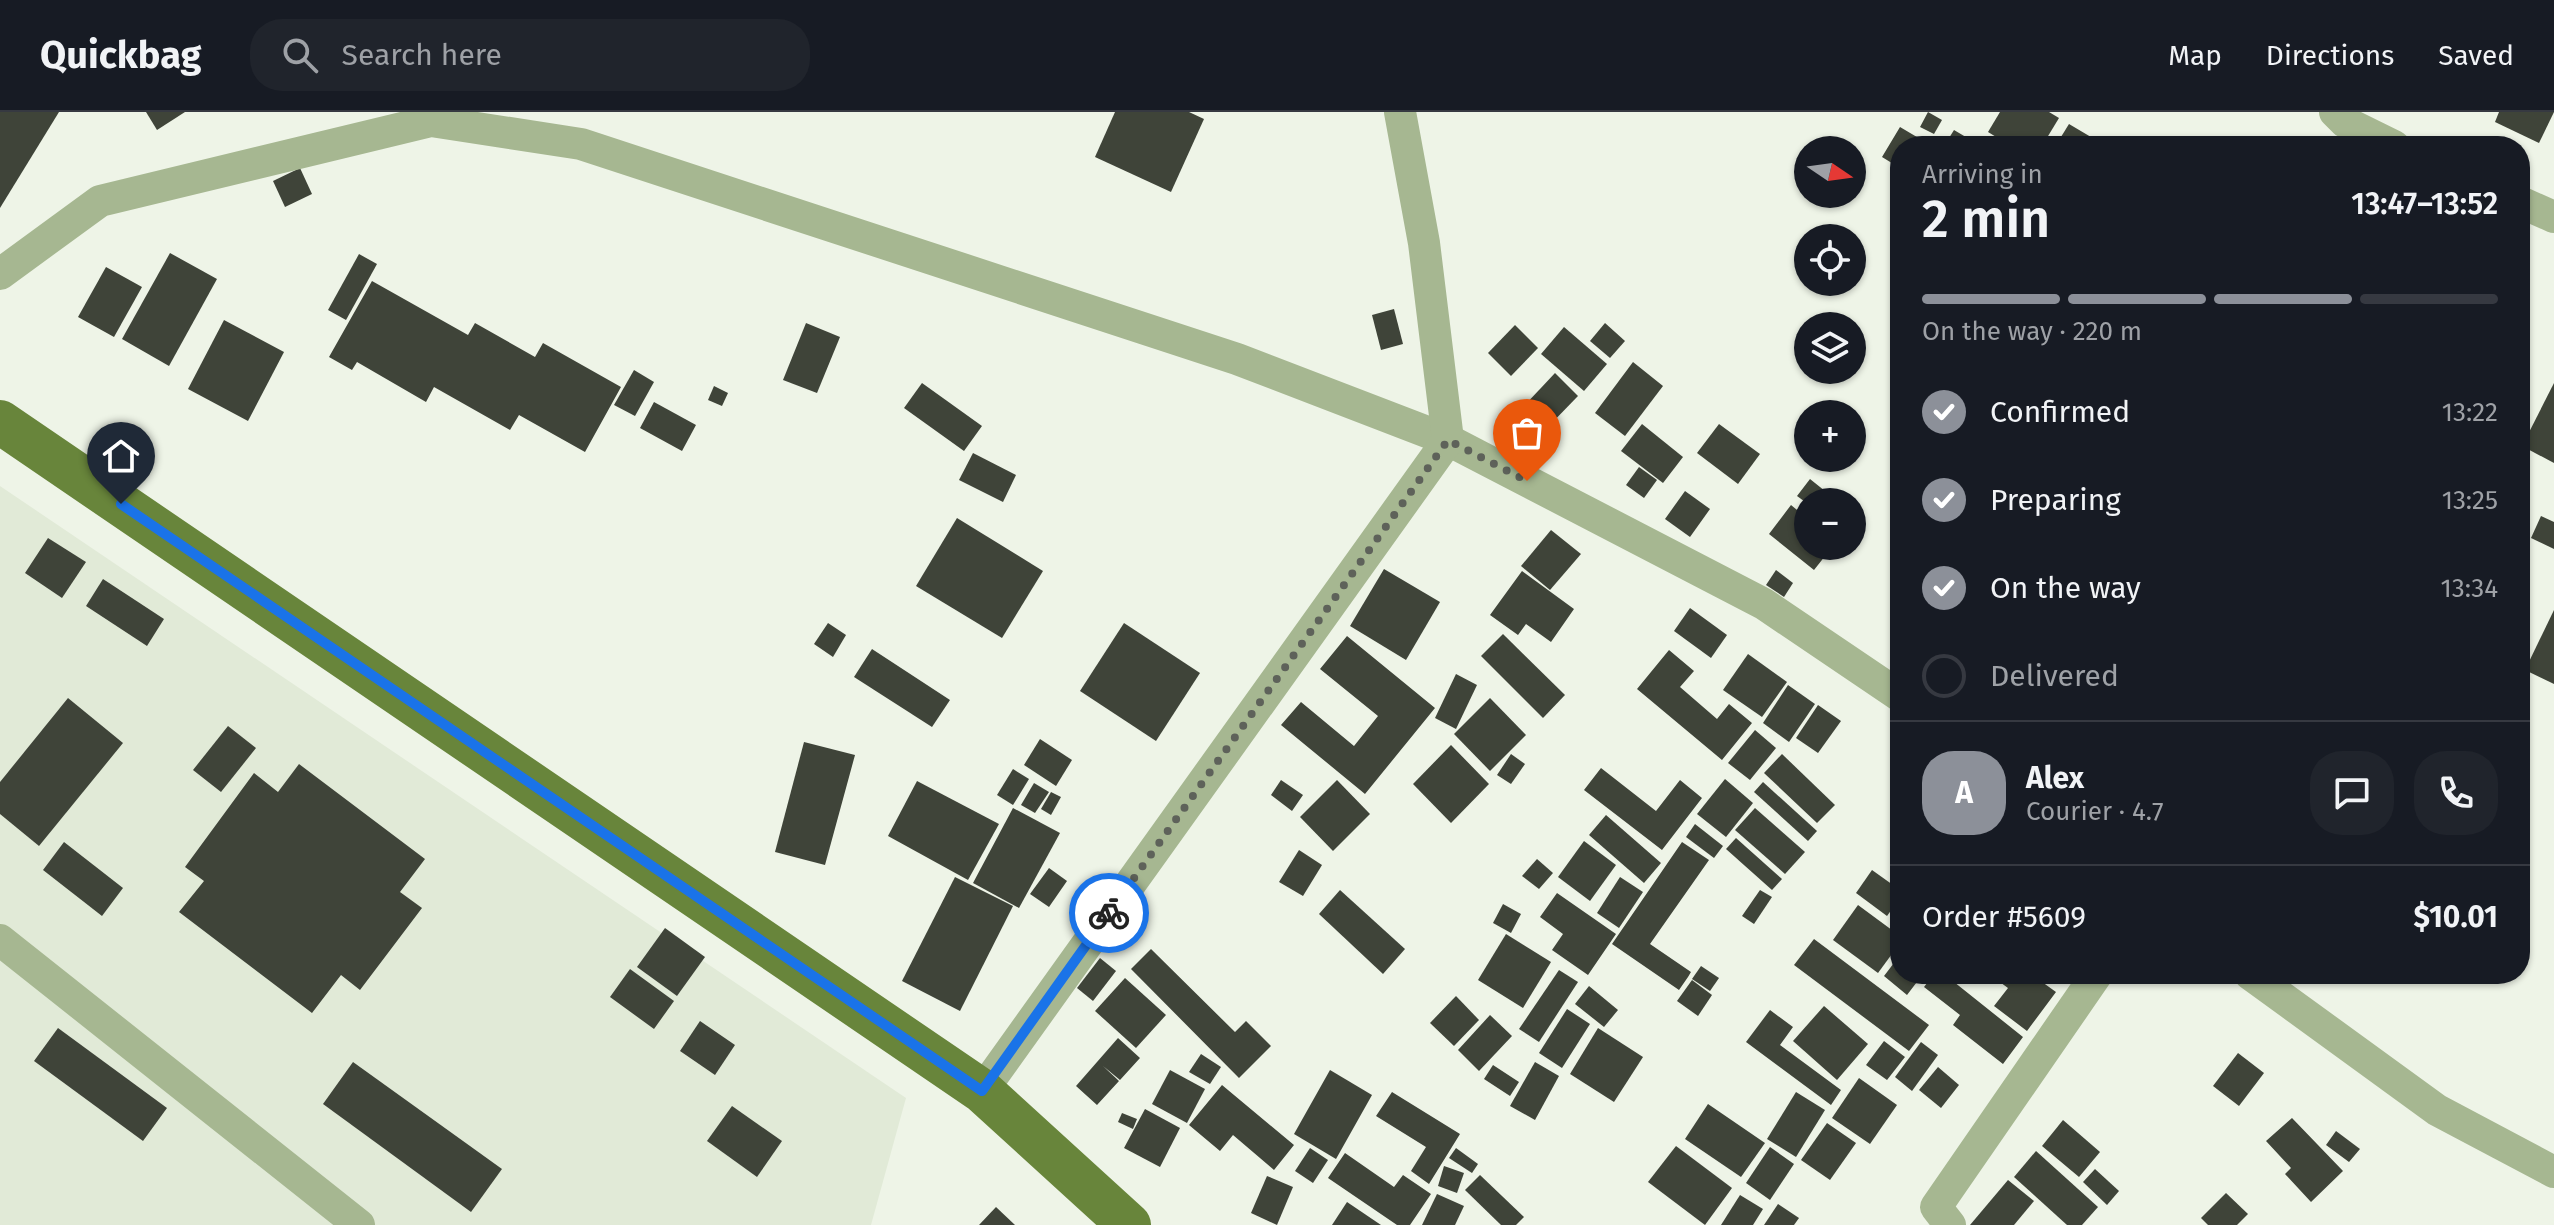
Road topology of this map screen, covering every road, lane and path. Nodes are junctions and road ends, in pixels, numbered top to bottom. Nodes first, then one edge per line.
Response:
1 (1400, 112) edge
2 (2335, 112) edge
3 (2374, 136) edge
4 (2530, 206) edge
5 (2554, 217) edge
6 (0, 274) edge
7 (0, 422) edge
8 (1448, 440) junction
9 (1890, 689) edge
10 (0, 940) edge
11 (2090, 984) edge
12 (2264, 984) edge
13 (982, 1091) junction
14 (2554, 1172) edge
15 (359, 1225) edge
16 (1129, 1225) edge
17 (1950, 1225) edge

1 - 8 street
2 - 3 street
4 - 5 street
6 - 8 street
7 - 13 main road
8 - 9 street
8 - 13 street
10 - 15 street
11 - 17 street
12 - 14 street
13 - 16 main road

